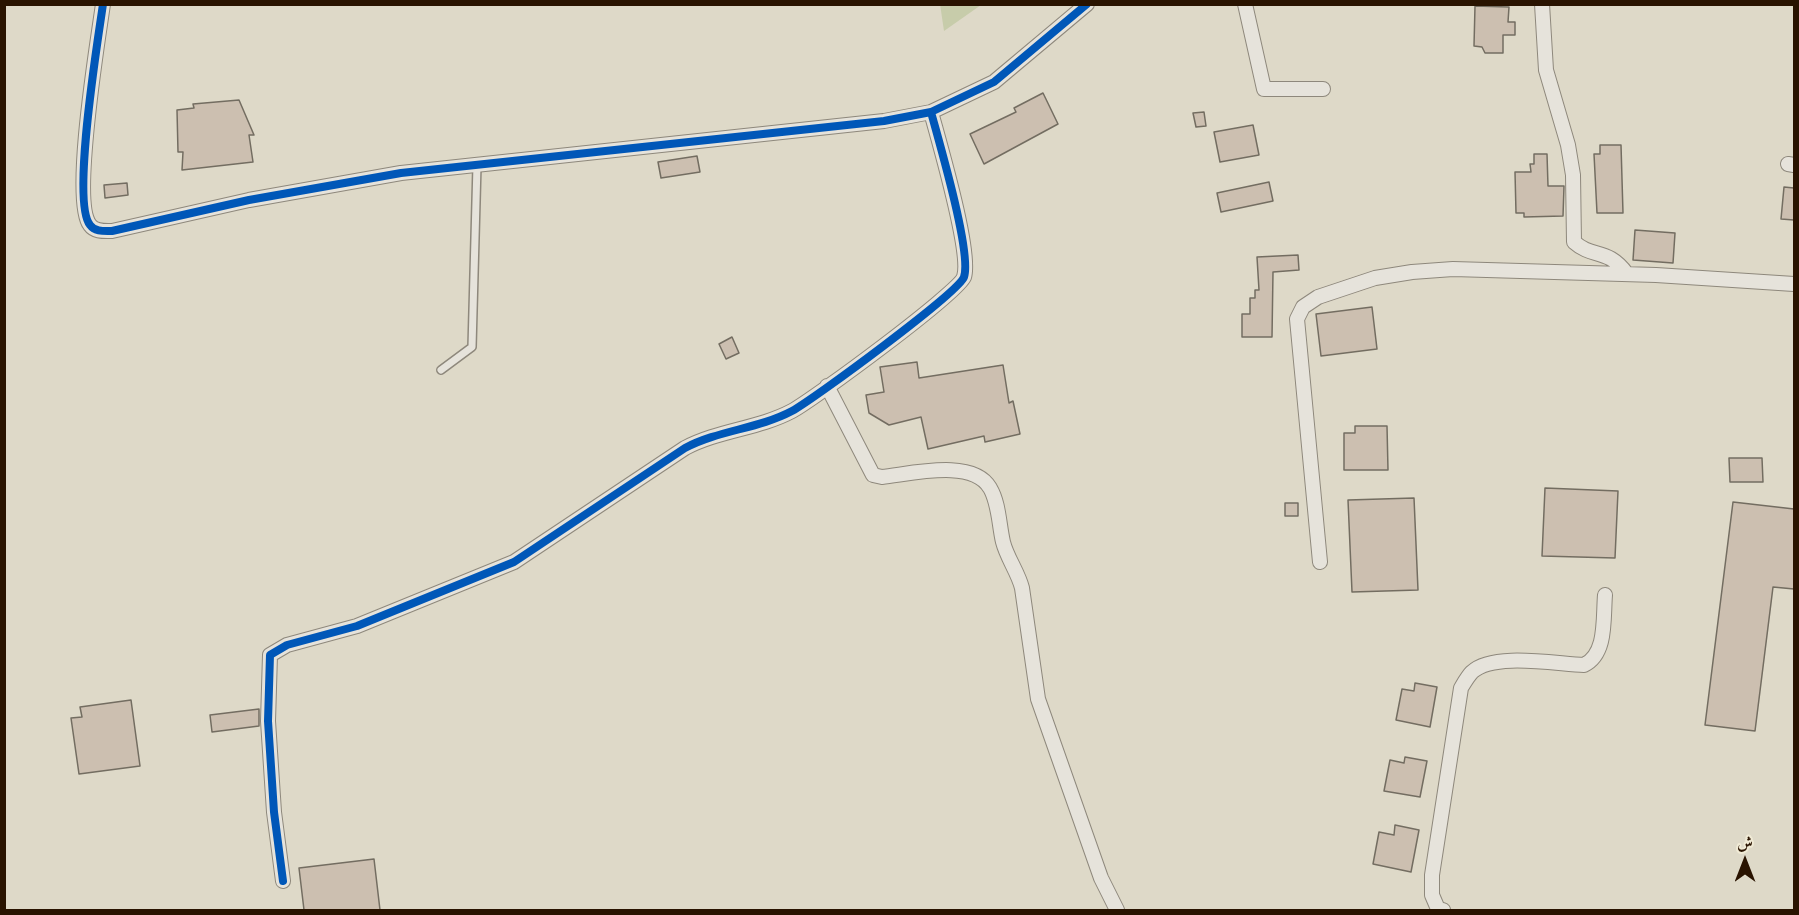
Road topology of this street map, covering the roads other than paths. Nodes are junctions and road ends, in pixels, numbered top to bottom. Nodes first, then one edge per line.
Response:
1 (103, 4) edge
2 (1086, 4) edge
3 (1245, 4) edge
4 (1542, 4) edge
5 (1323, 88) dead end
6 (931, 112) junction
7 (477, 165) junction
8 (1627, 274) junction
9 (1794, 284) edge
10 (441, 370) dead end
11 (827, 386) junction
12 (1320, 562) dead end
13 (1605, 595) dead end
14 (283, 880) dead end
15 (1117, 910) edge
16 (1439, 910) edge

1 - 7 street
2 - 6 street
3 - 5 street
4 - 8 street
6 - 7 street
6 - 11 street
7 - 10 lane
8 - 9 street
8 - 12 street
11 - 14 street
11 - 15 street
13 - 16 street

